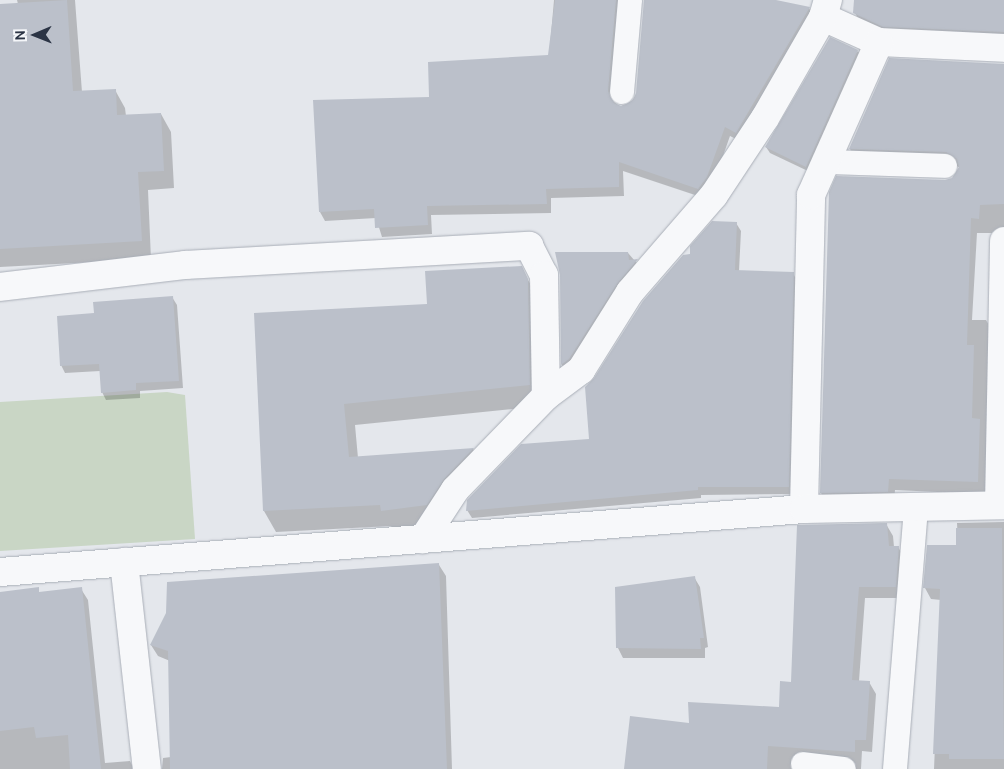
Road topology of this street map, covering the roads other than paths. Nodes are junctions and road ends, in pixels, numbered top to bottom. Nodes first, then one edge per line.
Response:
1 (630, 0) edge
2 (826, 8) edge
3 (879, 42) junction
4 (1004, 48) edge
5 (622, 92) dead end
6 (826, 162) junction
7 (945, 166) dead end
8 (1004, 241) edge
9 (0, 287) edge
10 (546, 396) junction
11 (1002, 505) edge
12 (916, 506) junction
13 (804, 509) junction
14 (423, 538) junction
15 (124, 562) junction
16 (0, 572) edge
17 (803, 764) dead end
18 (147, 769) edge
19 (844, 769) edge
20 (895, 769) edge

1 - 5 lane
2 - 3 street
2 - 10 street
3 - 4 street
3 - 6 street
6 - 7 lane
6 - 13 street
8 - 11 street
9 - 10 street
10 - 14 street
11 - 12 street
12 - 13 street
12 - 20 lane
13 - 14 street
14 - 15 street
15 - 16 street
15 - 18 street
17 - 19 lane

